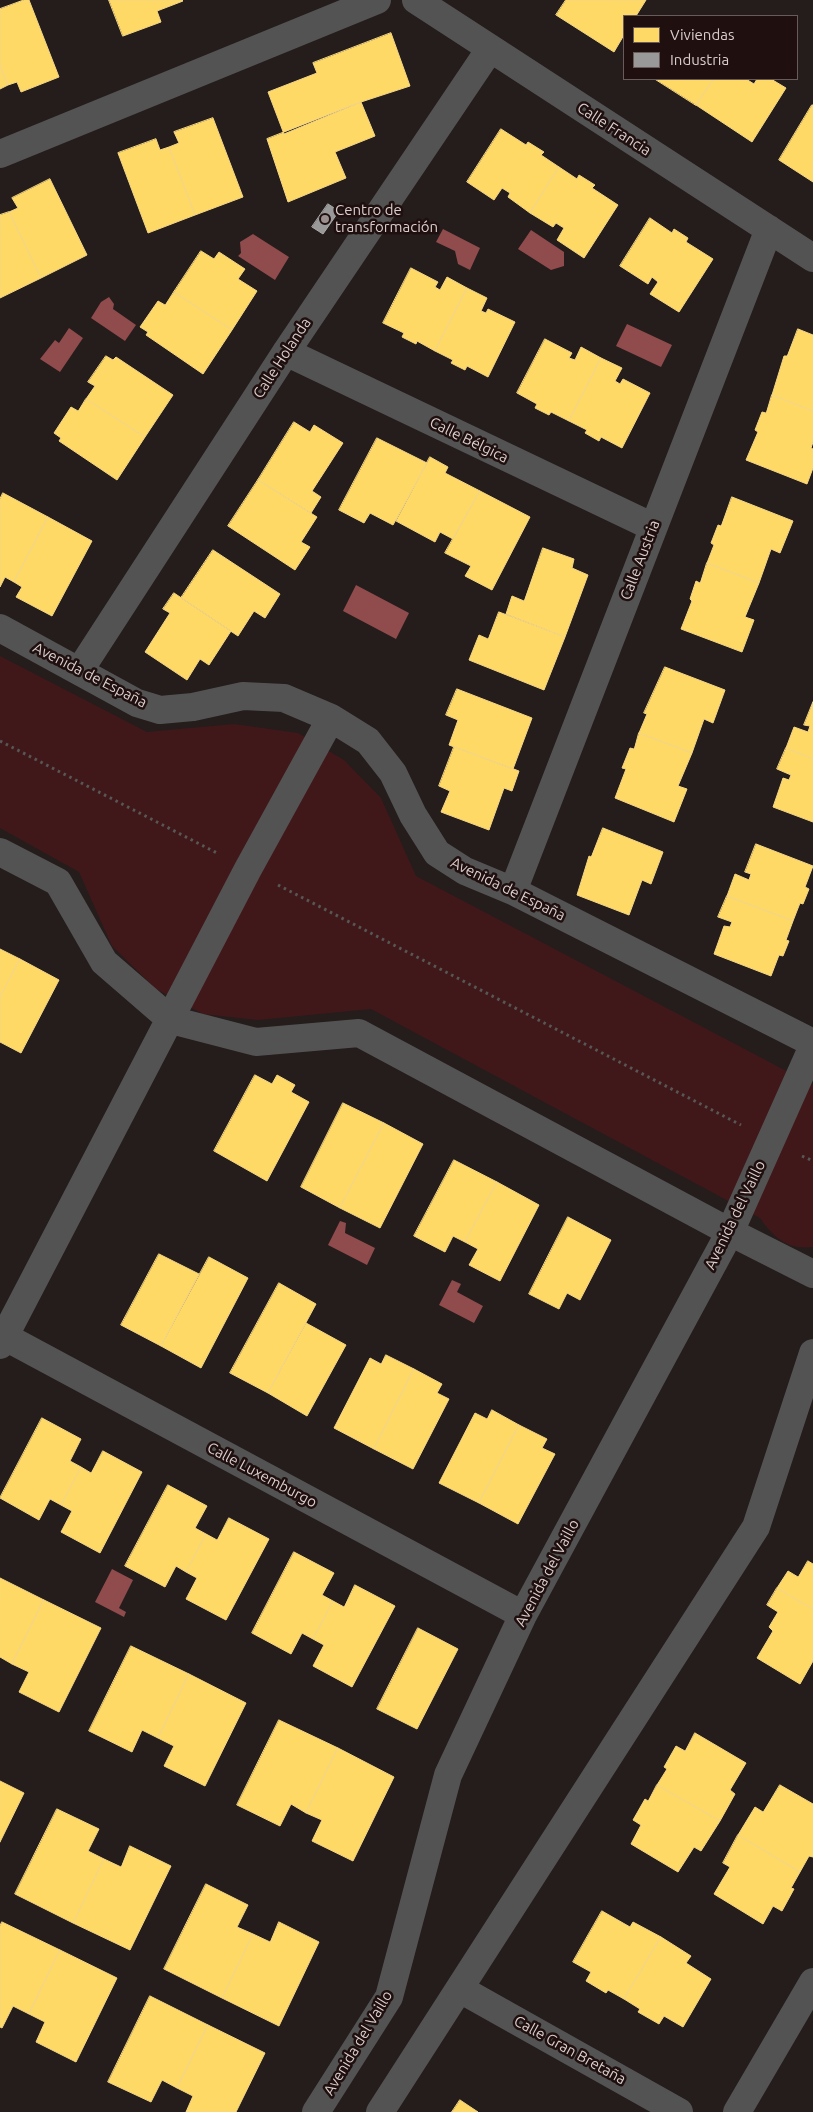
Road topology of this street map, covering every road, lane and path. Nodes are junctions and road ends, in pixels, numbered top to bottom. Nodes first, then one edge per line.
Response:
1 (377, 0) edge
2 (416, 0) edge
3 (490, 49) junction
4 (0, 154) edge
5 (769, 230) junction
6 (813, 258) edge
7 (286, 352) junction
8 (653, 527) junction
9 (0, 628) edge
10 (80, 670) junction
11 (331, 718) junction
12 (0, 741) edge
13 (0, 852) edge
14 (248, 869) junction
15 (513, 891) junction
16 (171, 1020) junction
17 (813, 1045) edge
18 (771, 1141) junction
19 (813, 1161) edge
20 (730, 1232) junction
21 (813, 1274) edge
22 (2, 1339) edge
23 (813, 1352) edge
24 (523, 1615) junction
25 (813, 1982) edge
26 (460, 1989) junction
27 (316, 2112) edge
28 (380, 2112) edge
29 (680, 2112) edge
30 (736, 2112) edge

1 - 4 street
2 - 3 street, Calle Francia
3 - 5 street, Calle Francia
3 - 7 street, Calle Holanda
5 - 6 street, Calle Francia
5 - 8 street, Calle Austria
7 - 8 street, Calle Bélgica
7 - 10 street, Calle Holanda
8 - 15 street, Calle Austria
9 - 10 street, Avenida de España
10 - 11 street, Avenida de España
11 - 14 street
11 - 15 street, Avenida de España
12 - 14 path
13 - 16 street
14 - 16 street
14 - 18 path
15 - 17 street, Avenida de España
16 - 20 street
16 - 22 street
17 - 18 street, Avenida del Vaillo
18 - 19 path
18 - 20 street, Avenida del Vaillo
20 - 21 street
20 - 24 street, Avenida del Vaillo
22 - 24 street, Calle Luxemburgo
23 - 26 street
24 - 27 street, Avenida del Vaillo
25 - 30 street
26 - 28 street
26 - 29 street, Calle Gran Bretaña

